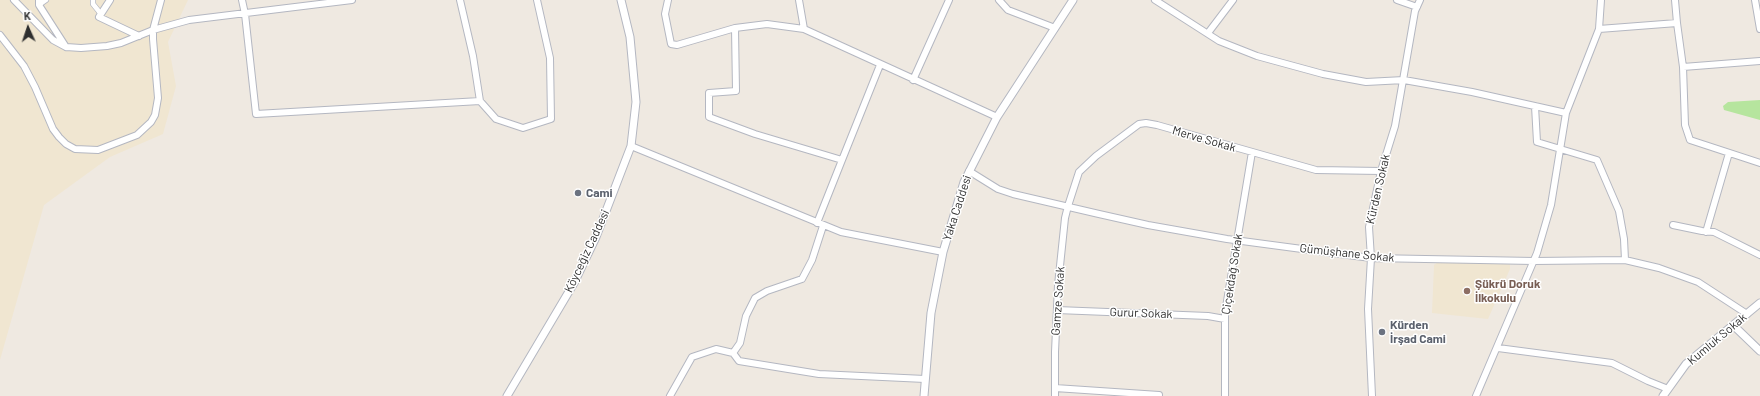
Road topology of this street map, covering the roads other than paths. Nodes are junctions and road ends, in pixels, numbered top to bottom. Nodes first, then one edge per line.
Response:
1 (14, 0) edge
2 (46, 0) edge
3 (93, 0) edge
4 (110, 0) edge
5 (161, 0) edge
6 (242, 0) edge
7 (352, 0) edge
8 (460, 0) edge
9 (537, 0) edge
10 (621, 0) edge
11 (668, 0) edge
12 (798, 0) edge
13 (949, 0) edge
14 (999, 0) edge
15 (1073, 0) edge
16 (1155, 0) edge
17 (1233, 0) edge
18 (1397, 0) edge
19 (1420, 0) edge
20 (1601, 0) edge
21 (1675, 0) edge
22 (1755, 0) edge
23 (39, 2) edge
24 (1417, 7) junction
25 (101, 14) junction
26 (245, 14) junction
27 (1676, 23) junction
28 (735, 28) junction
29 (1055, 28) junction
30 (804, 29) junction
31 (1599, 29) junction
32 (1760, 29) edge
33 (153, 30) junction
34 (1208, 33) junction
35 (0, 35) edge
36 (138, 36) junction
37 (66, 47) junction
38 (1760, 61) edge
39 (880, 65) junction
40 (1683, 67) junction
41 (913, 80) junction
42 (1404, 80) junction
43 (480, 101) junction
44 (1535, 106) junction
45 (1566, 113) junction
46 (997, 117) junction
47 (631, 146) junction
48 (1561, 148) junction
49 (1252, 152) junction
50 (1729, 153) junction
51 (842, 160) junction
52 (1760, 163) edge
53 (969, 171) junction
54 (1381, 171) junction
55 (1068, 206) junction
56 (817, 223) junction
57 (1673, 225) dead end
58 (823, 226) junction
59 (1706, 232) junction
60 (1237, 240) junction
61 (943, 252) junction
62 (1760, 255) edge
63 (1371, 258) junction
64 (1625, 260) junction
65 (1534, 262) junction
66 (1760, 303) edge
67 (1057, 310) junction
68 (1746, 314) junction
69 (1225, 319) junction
70 (1733, 325) junction
71 (1498, 348) junction
72 (1760, 351) edge
73 (733, 353) junction
74 (925, 379) junction
75 (1055, 388) junction
76 (1668, 389) junction
77 (1159, 395) dead end
78 (507, 396) edge
79 (670, 396) edge
80 (924, 396) edge
81 (1055, 396) edge
82 (1225, 396) edge
83 (1372, 396) edge
84 (1476, 396) edge
85 (1663, 396) edge

1 - 37 street
2 - 23 street
3 - 25 street
4 - 25 street
5 - 33 street
6 - 26 street
7 - 26 street
8 - 43 street
9 - 43 street
10 - 47 street, Köyceğiz Caddesi
11 - 28 street
12 - 30 street
13 - 41 street
14 - 29 street
15 - 29 street, Yaka Caddesi
16 - 34 street
17 - 34 street
18 - 24 street
19 - 24 street, Kürden Sokak
20 - 31 street
21 - 27 street
22 - 32 street
23 - 37 street
24 - 42 street, Kürden Sokak
25 - 36 street
26 - 33 street
26 - 43 street
27 - 31 street
27 - 40 street
28 - 30 street
28 - 51 street
29 - 46 street, Yaka Caddesi
30 - 39 street
31 - 45 street
33 - 35 street
33 - 36 street
34 - 42 street
36 - 37 street
38 - 40 street
39 - 41 street
39 - 51 street
40 - 50 street
41 - 46 street
42 - 44 street
42 - 54 street, Kürden Sokak
44 - 45 street
44 - 48 street
45 - 48 street
46 - 53 street, Yaka Caddesi
47 - 56 street
47 - 78 street, Köyceğiz Caddesi
48 - 64 street
48 - 65 street
49 - 54 street, Merve Sokak
49 - 55 street, Merve Sokak
49 - 60 street, Çiçekdağ Sokak
50 - 52 street
50 - 59 street
51 - 56 street
53 - 55 street, Gümüşhane Sokak
53 - 61 street, Yaka Caddesi
54 - 63 street, Kürden Sokak
55 - 60 street, Gümüşhane Sokak
55 - 67 street, Gamze Sokak
56 - 58 street
57 - 59 street
58 - 61 street
58 - 73 street
59 - 62 street
60 - 63 street, Gümüşhane Sokak
60 - 69 street, Çiçekdağ Sokak
61 - 74 street, Yaka Caddesi
63 - 65 street, Gümüşhane Sokak
63 - 83 street, Kürden Sokak
64 - 65 street, Gümüşhane Sokak
64 - 68 street, Gümüşhane Sokak
65 - 71 street
66 - 68 street, Kumluk Sokak
67 - 69 street, Gurur Sokak
67 - 75 street, Gamze Sokak
68 - 70 street, Kumluk Sokak
69 - 82 street, Çiçekdağ Sokak
70 - 72 street
70 - 76 street, Kumluk Sokak
71 - 76 street
71 - 84 street
73 - 74 street
73 - 79 street
74 - 80 street, Yaka Caddesi
75 - 77 street
75 - 81 street, Gamze Sokak
76 - 85 street, Kumluk Sokak

